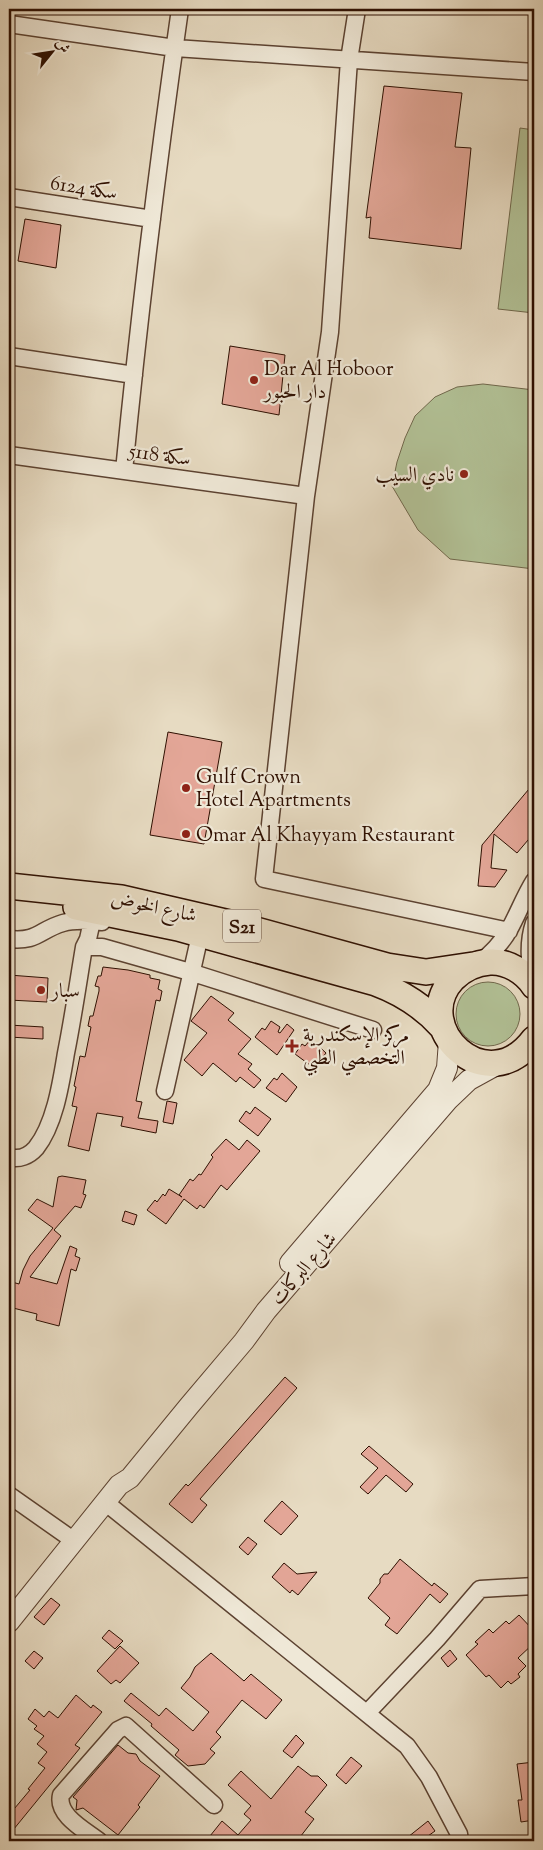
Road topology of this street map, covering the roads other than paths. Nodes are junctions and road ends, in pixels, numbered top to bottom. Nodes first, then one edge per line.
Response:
1 (180, 9) edge
2 (356, 9) edge
3 (9, 24) edge
4 (174, 48) junction
5 (349, 60) junction
6 (534, 72) edge
7 (9, 198) edge
8 (152, 219) junction
9 (9, 356) edge
10 (134, 374) junction
11 (9, 454) edge
12 (124, 471) junction
13 (306, 496) junction
14 (534, 881) edge
15 (9, 886) edge
16 (9, 900) edge
17 (92, 921) junction
18 (534, 923) edge
19 (55, 926) junction
20 (170, 926) junction
21 (509, 931) junction
22 (200, 935) junction
23 (9, 939) edge
24 (84, 947) junction
25 (477, 964) junction
26 (190, 972) junction
27 (534, 985) edge
28 (373, 1030) dead end
29 (446, 1034) junction
30 (534, 1039) edge
31 (516, 1059) edge
32 (165, 1091) dead end
33 (9, 1157) edge
34 (315, 1233) junction
35 (244, 1341) junction
36 (119, 1485) junction
37 (9, 1495) edge
38 (105, 1502) junction
39 (73, 1540) junction
40 (534, 1586) edge
41 (9, 1622) edge
42 (367, 1713) junction
43 (214, 1805) dead end
44 (98, 1841) edge
45 (460, 1841) edge

1 - 4 street
2 - 5 street
3 - 4 street
4 - 5 street
4 - 8 street
5 - 6 street
5 - 13 street
7 - 8 street, سكة 6124
8 - 10 street
9 - 10 street
10 - 12 street
11 - 12 street, سكة 5118
12 - 13 street, سكة 5118
13 - 21 street
14 - 21 street
15 - 25 main road, شارع الخوض / S21
16 - 20 main road, شارع الخوض / S21
17 - 19 street
17 - 20 street
17 - 24 street
18 - 27 street
19 - 23 street
19 - 24 street
20 - 22 main road, شارع الخوض / S21
21 - 25 street
22 - 26 street
22 - 29 main road, شارع الخوض / S21
24 - 26 street
24 - 33 street
25 - 27 main road, S21
25 - 29 main road
26 - 28 street
26 - 32 street
29 - 31 main road, S21
29 - 34 street, شارع البركات
30 - 31 main road
31 - 35 street, شارع البركات
34 - 35 street
34 - 36 street, شارع البركات
35 - 36 street, شارع البركات
36 - 38 street, شارع البركات
37 - 39 street
38 - 39 street, شارع البركات
38 - 42 street
39 - 41 street, شارع البركات
40 - 42 street
42 - 45 street
43 - 44 street

